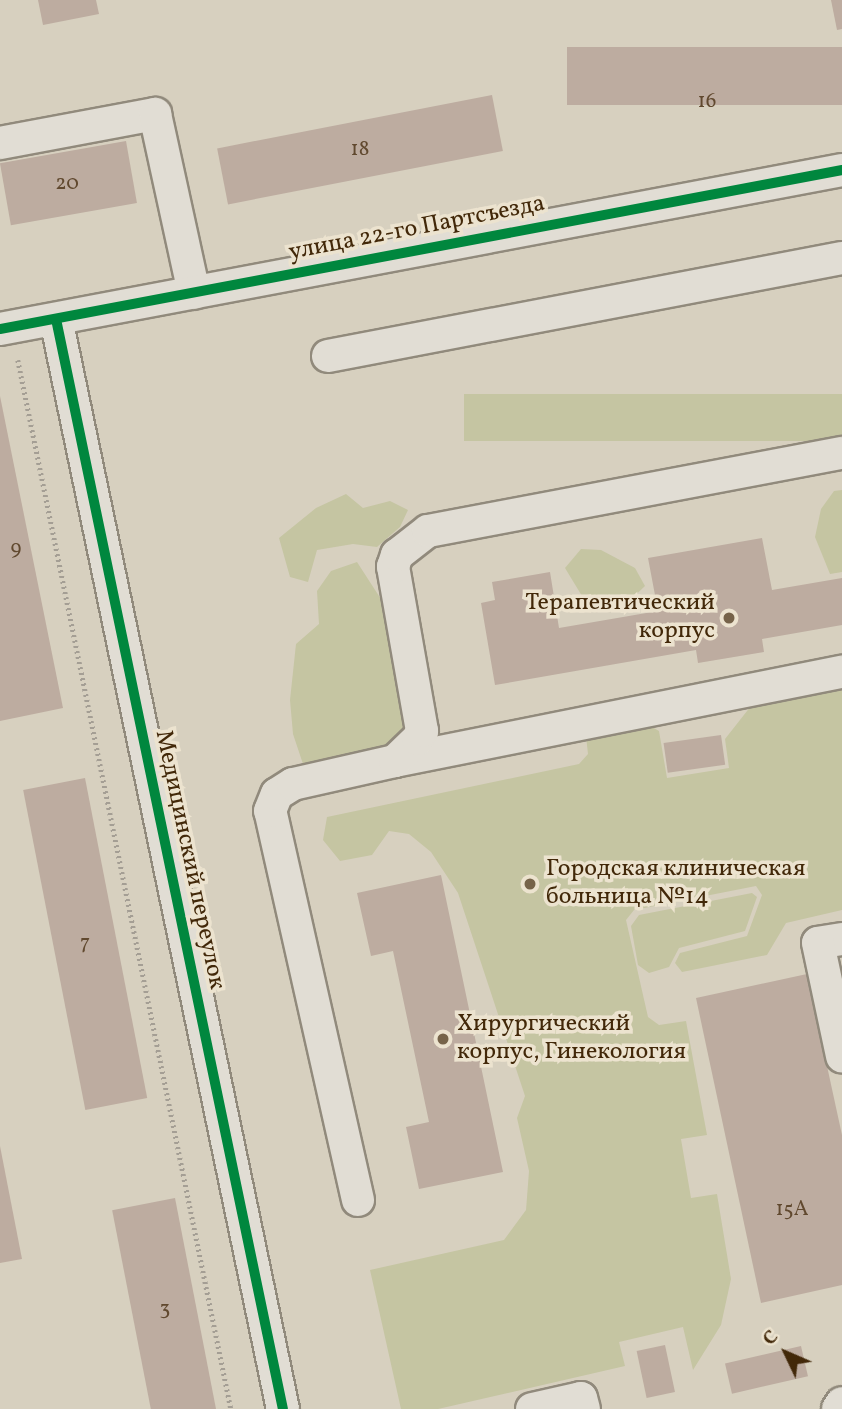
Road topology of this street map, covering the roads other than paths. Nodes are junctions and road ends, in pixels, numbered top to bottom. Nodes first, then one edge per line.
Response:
1 (0, 143) edge
2 (842, 170) edge
3 (842, 258) edge
4 (194, 293) junction
5 (56, 319) junction
6 (0, 329) edge
7 (328, 356) dead end
8 (842, 453) edge
9 (842, 673) edge
10 (395, 761) junction
11 (842, 939) edge
12 (842, 1056) edge
13 (358, 1200) dead end
14 (842, 1403) edge
15 (283, 1409) edge
16 (532, 1409) edge
17 (584, 1409) edge
18 (838, 1409) edge

1 - 4 street
2 - 4 street, улица 22-го Партсъезда
3 - 7 street
4 - 5 street, улица 22-го Партсъезда
5 - 6 street, улица 22-го Партсъезда
5 - 15 street, Медицинский переулок
8 - 10 street
9 - 10 street
10 - 13 street
11 - 12 street
14 - 18 street
16 - 17 street

